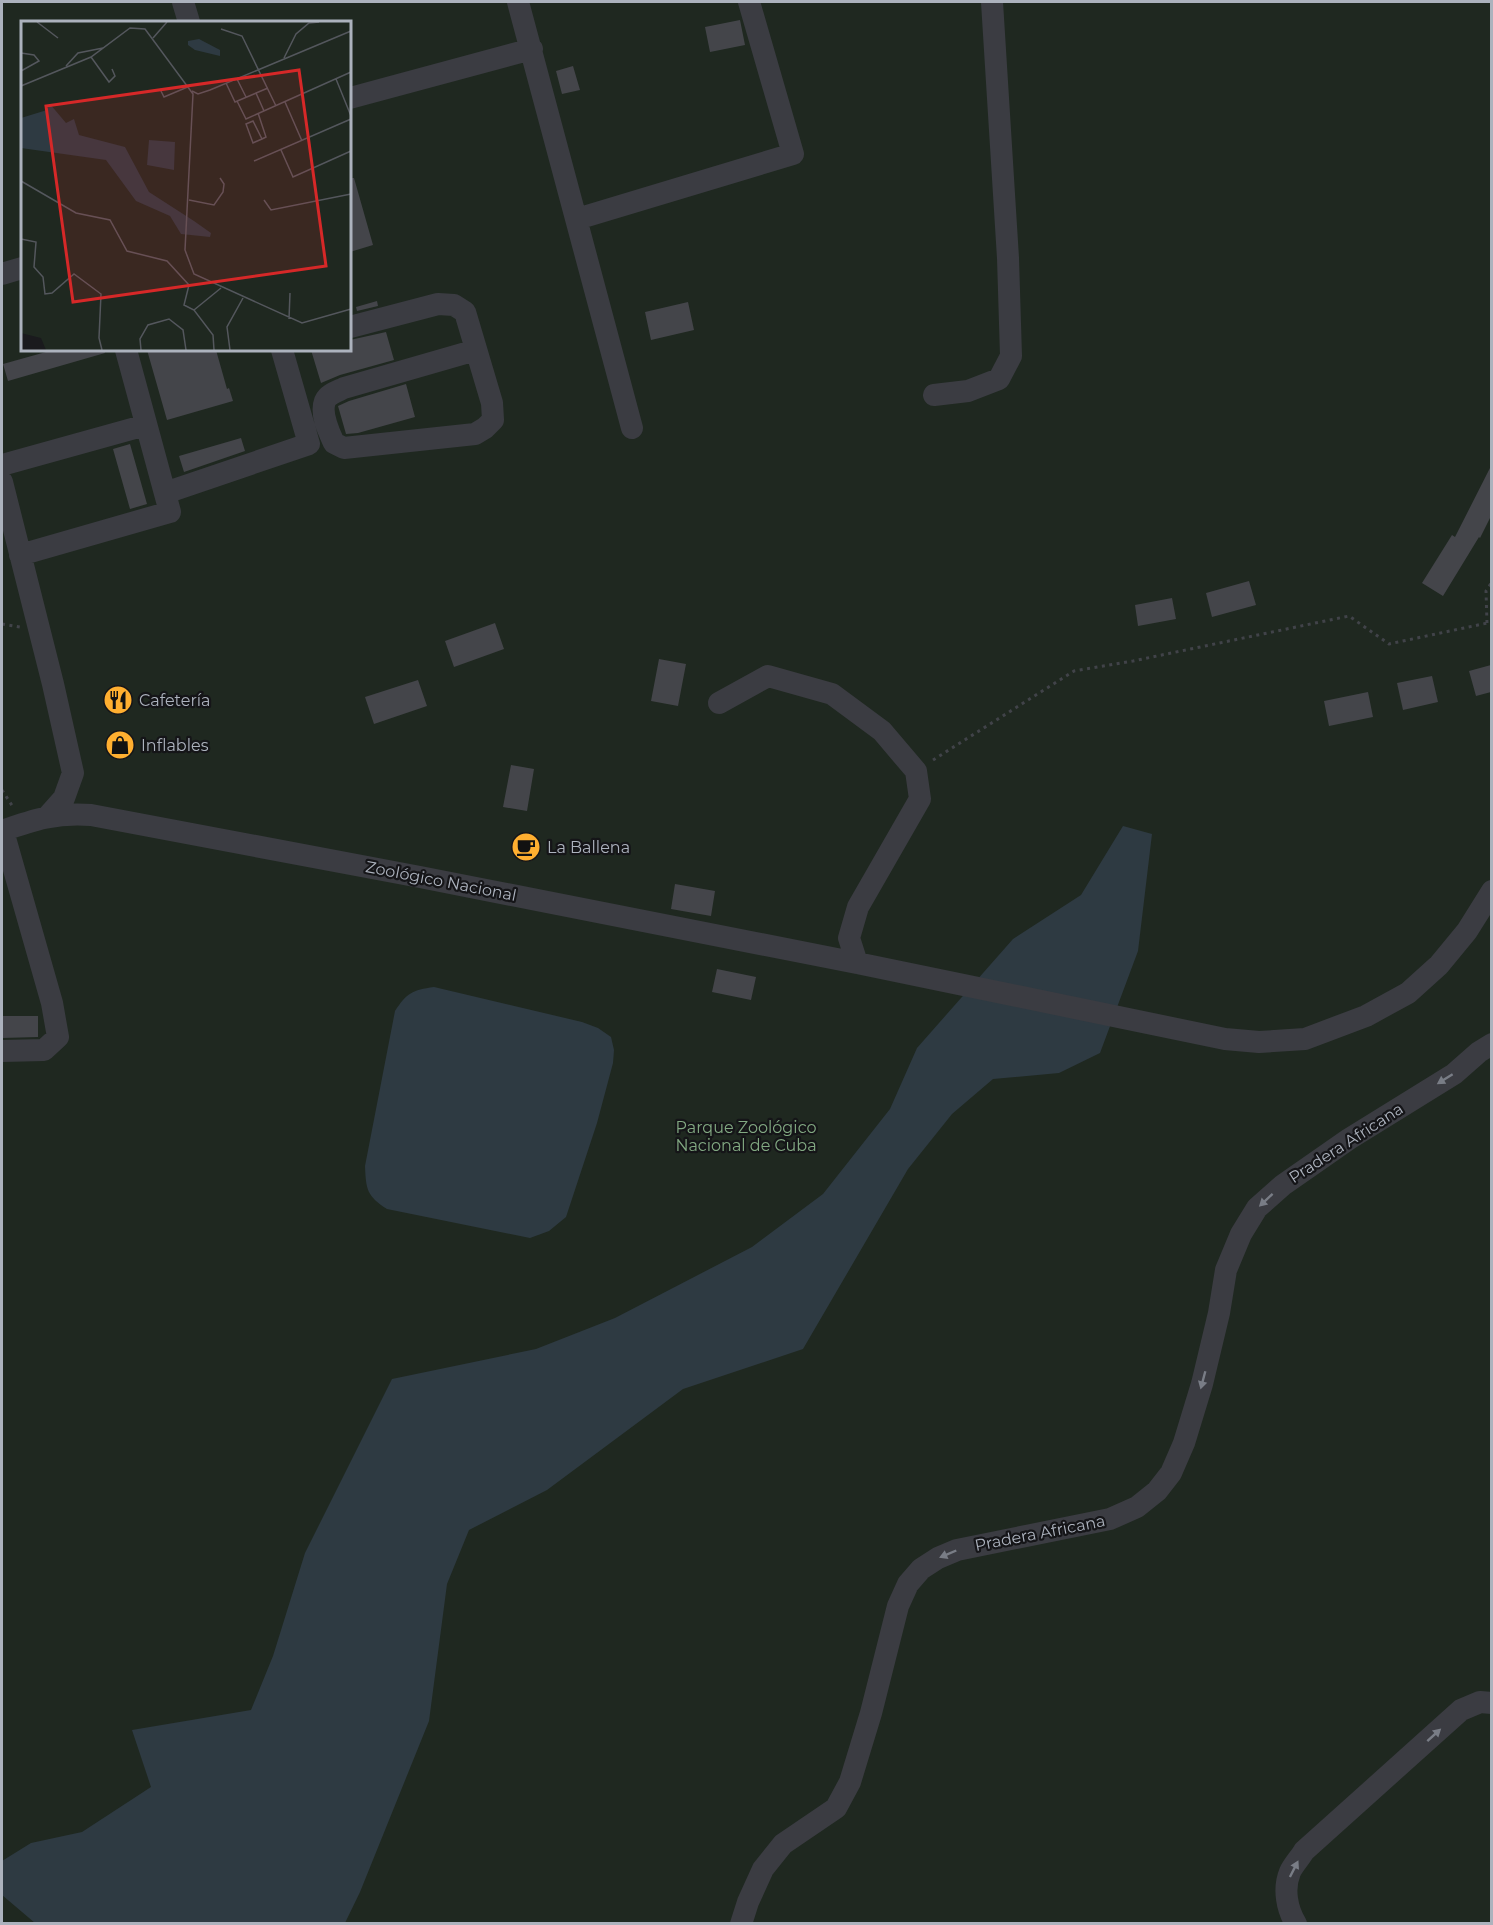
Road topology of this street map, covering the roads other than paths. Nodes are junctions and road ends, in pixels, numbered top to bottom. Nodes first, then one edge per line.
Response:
1 (183, 2) edge
2 (518, 2) edge
3 (749, 2) edge
4 (992, 2) edge
5 (189, 21) edge
6 (532, 49) junction
7 (351, 98) edge
8 (577, 219) junction
9 (21, 268) edge
10 (2, 274) edge
11 (351, 327) edge
12 (476, 350) junction
13 (126, 351) edge
14 (282, 351) edge
15 (934, 395) dead end
16 (146, 425) junction
17 (632, 428) dead end
18 (2, 465) edge
19 (2, 482) edge
20 (165, 493) junction
21 (20, 555) junction
22 (718, 703) dead end
23 (73, 773) junction
24 (48, 816) junction
25 (112, 820) junction
26 (2, 831) edge
27 (1491, 891) edge
28 (857, 963) junction
29 (1491, 1044) edge
30 (2, 1052) edge
31 (1491, 1703) edge
32 (741, 1923) edge
33 (1296, 1923) edge

1 - 5 street
2 - 6 street
3 - 8 street
4 - 15 street
6 - 7 street
6 - 8 street
8 - 17 street
9 - 10 street
11 - 12 street
12 - 12 street
13 - 16 street
14 - 20 street
16 - 18 street
16 - 20 street
19 - 21 street
20 - 21 street
21 - 23 street
22 - 28 street
23 - 24 street
23 - 25 street
24 - 25 street, Zoológico Nacional
24 - 26 street, Zoológico Nacional
25 - 28 street, Zoológico Nacional
26 - 30 street
27 - 28 street, Zoológico Nacional
29 -> 32 street, Pradera Africana
33 -> 31 street

